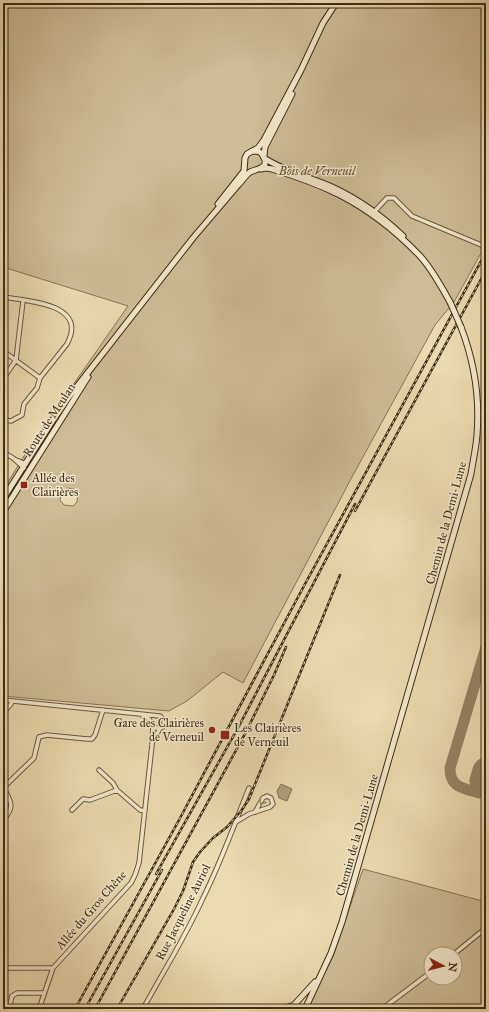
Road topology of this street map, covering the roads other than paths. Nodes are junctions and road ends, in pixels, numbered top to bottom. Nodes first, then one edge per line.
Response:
1 (336, 3) edge
2 (301, 70) junction
3 (252, 151) junction
4 (264, 157) junction
5 (245, 163) junction
6 (258, 170) junction
7 (372, 213) junction
8 (193, 238) junction
9 (486, 247) edge
10 (3, 297) edge
11 (23, 300) junction
12 (3, 351) edge
13 (100, 359) junction
14 (16, 360) junction
15 (40, 378) junction
16 (3, 379) edge
17 (3, 420) edge
18 (3, 452) edge
19 (24, 465) junction
20 (29, 469) junction
21 (3, 499) edge
22 (3, 512) edge
23 (3, 700) edge
24 (12, 700) junction
25 (103, 710) junction
26 (3, 713) edge
27 (142, 715) junction
28 (158, 716) junction
29 (153, 724) junction
30 (160, 728) junction
31 (152, 745) junction
32 (99, 770) dead end
33 (3, 788) edge
34 (249, 788) dead end
35 (117, 790) junction
36 (72, 810) dead end
37 (145, 811) junction
38 (255, 812) junction
39 (3, 821) edge
40 (235, 822) junction
41 (486, 928) edge
42 (463, 947) edge
43 (3, 968) edge
44 (53, 968) junction
45 (319, 977) junction
46 (423, 978) edge
47 (44, 993) junction
48 (293, 1006) junction
49 (9, 1009) edge
50 (39, 1009) edge
51 (144, 1009) edge
52 (283, 1009) edge
53 (299, 1009) edge
54 (305, 1009) edge
55 (382, 1009) edge

1 - 2 street
2 - 3 street
2 - 4 street
3 - 4 street
3 - 5 street
4 - 6 street
4 - 7 street
5 - 6 street
5 - 8 street, Route de Meulan
6 - 7 street
6 - 8 street, Route de Meulan
7 - 9 street
7 - 45 street, Chemin de la Demi-Lune, bridge
8 - 13 street, Route de Meulan
10 - 11 street
11 - 14 street
11 - 15 street
12 - 14 street
13 - 19 street, Route de Meulan
13 - 20 street, Route de Meulan
14 - 15 street
14 - 16 street
15 - 17 street
18 - 19 street
19 - 20 street
19 - 21 street, Route de Meulan
20 - 22 street, Route de Meulan
23 - 24 street
24 - 25 street
24 - 26 street
25 - 27 street
25 - 33 street
27 - 28 street
27 - 29 street
28 - 29 street
28 - 30 street
29 - 30 street
29 - 31 street, Allée du Gros Chêne
30 - 31 street, Allée du Gros Chêne
31 - 37 street, Allée du Gros Chêne
32 - 35 street
33 - 39 street
34 - 40 street, Rue Jacqueline Auriol
35 - 36 street
35 - 37 street
37 - 44 street, Allée du Gros Chêne
38 -> 38 street
38 - 40 street
40 - 51 street, Rue Jacqueline Auriol
41 - 42 street
43 - 44 street
44 - 47 street, Allée du Gros Chêne
45 - 48 street, Chemin de la Demi-Lune
45 - 54 street, Chemin de la Demi-Lune
46 - 55 street
47 - 49 street
47 - 50 street, Allée du Gros Chêne
48 - 52 street
48 - 53 street

